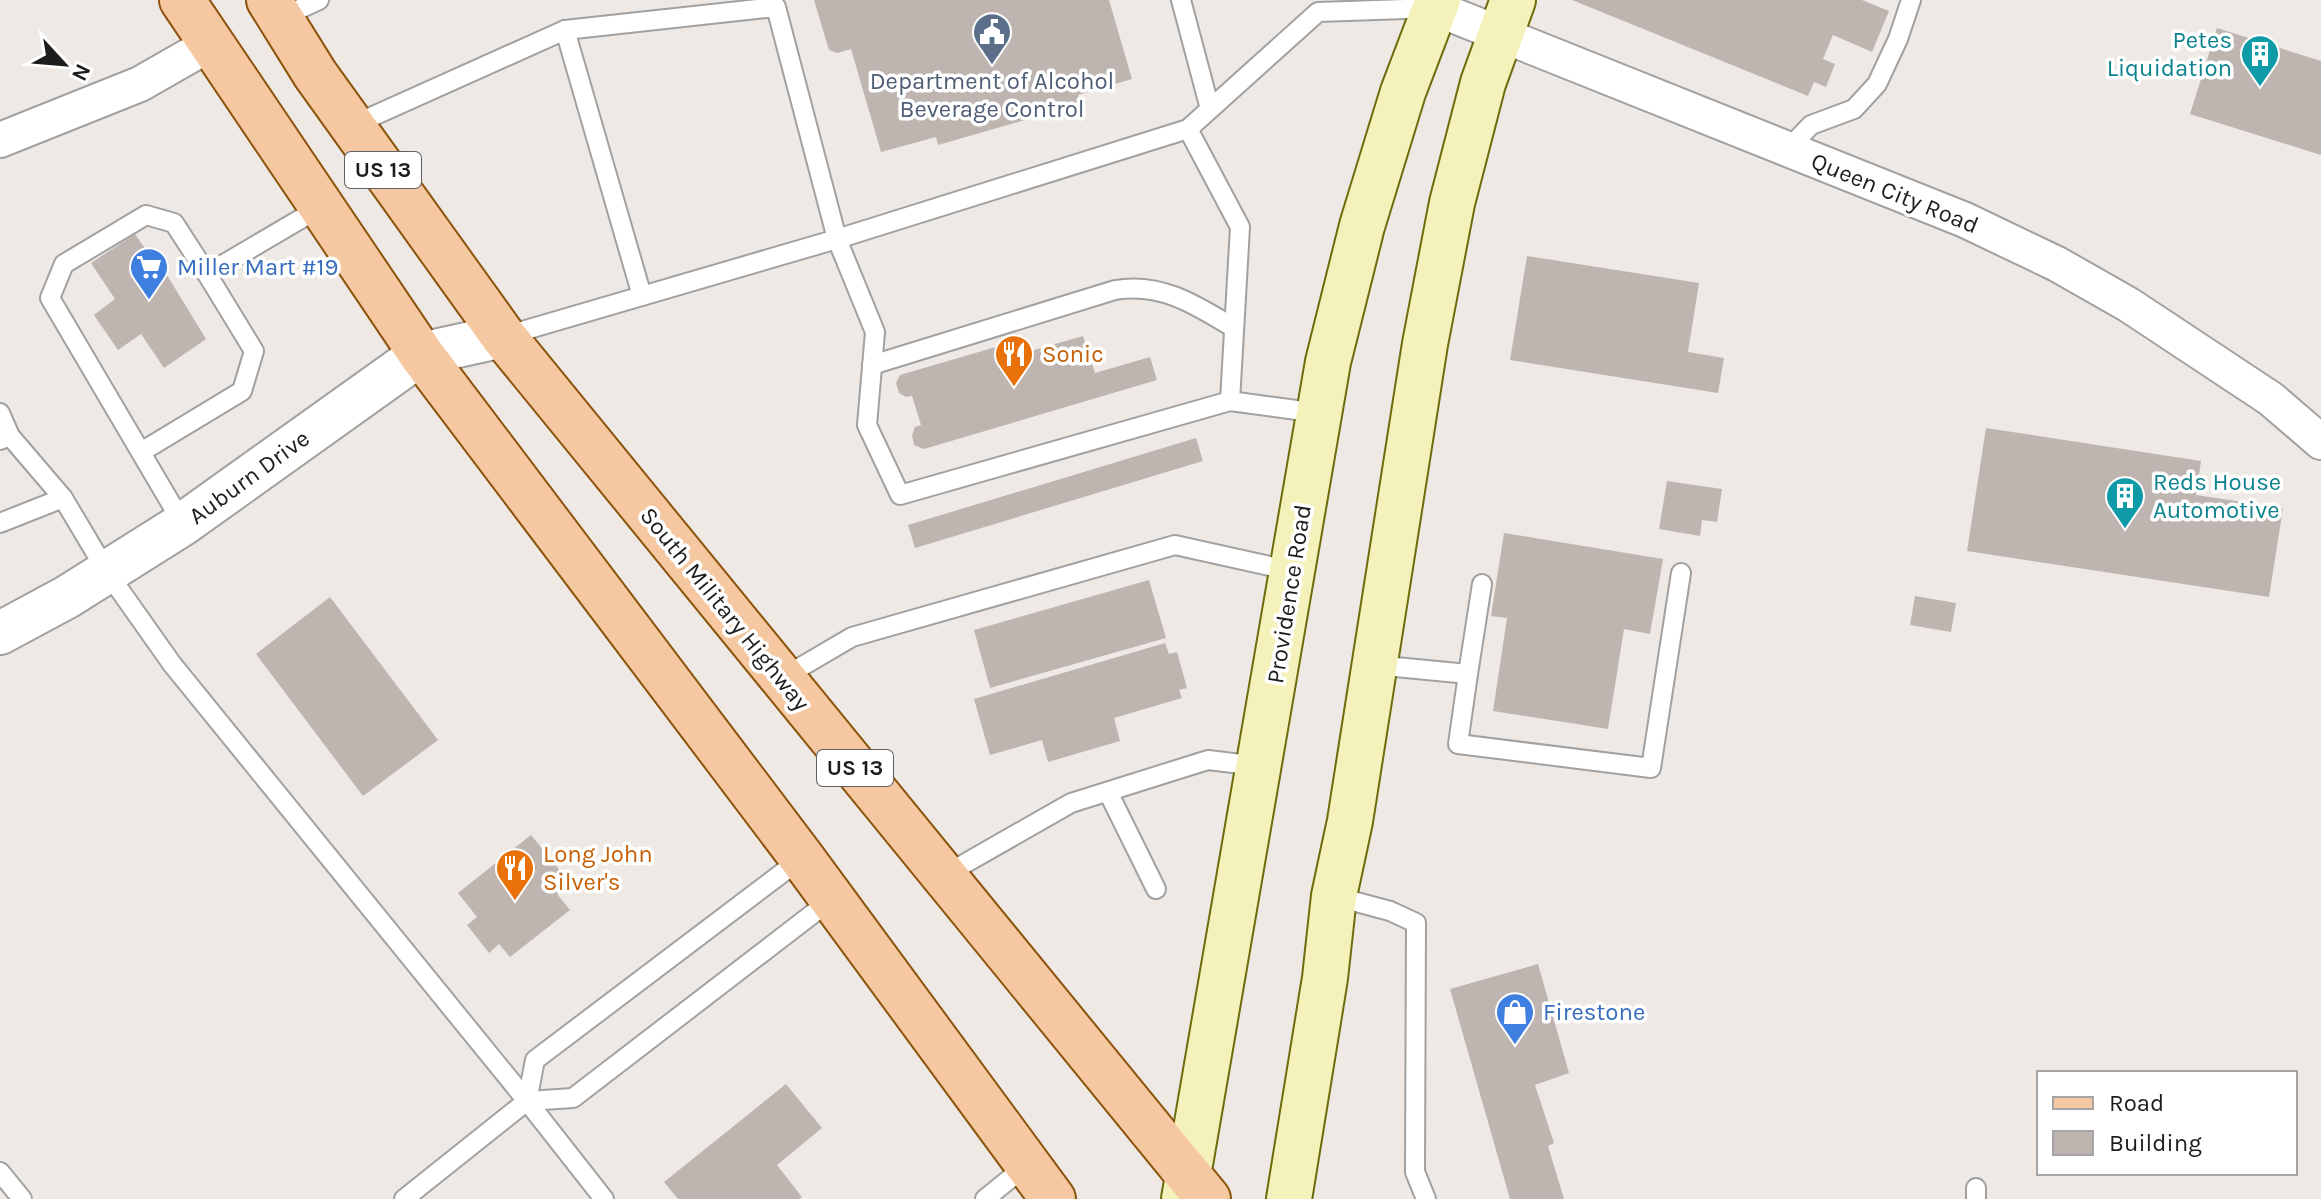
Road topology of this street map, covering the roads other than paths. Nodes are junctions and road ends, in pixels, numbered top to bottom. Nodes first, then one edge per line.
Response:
1 (182, 0) edge
2 (319, 0) edge
3 (1181, 0) edge
4 (1911, 0) edge
5 (1436, 4) edge
6 (1335, 5) edge
7 (676, 8) edge
8 (274, 9) edge
9 (1507, 17) edge
10 (565, 30) junction
11 (210, 44) junction
12 (1210, 109) junction
13 (351, 126) junction
14 (1188, 129) junction
15 (0, 140) edge
16 (1788, 149) junction
17 (321, 207) junction
18 (837, 239) junction
19 (207, 274) junction
20 (642, 296) junction
21 (1234, 328) junction
22 (503, 336) junction
23 (421, 354) junction
24 (872, 365) junction
25 (1230, 401) junction
26 (0, 413) edge
27 (1318, 413) junction
28 (5, 438) edge
29 (2321, 442) edge
30 (141, 452) junction
31 (63, 498) junction
32 (0, 523) edge
33 (183, 524) junction
34 (1292, 571) junction
35 (107, 572) junction
36 (1681, 573) dead end
37 (1482, 584) dead end
38 (0, 633) edge
39 (1375, 665) junction
40 (1468, 674) junction
41 (782, 678) junction
42 (1260, 767) junction
43 (1108, 792) junction
44 (802, 858) junction
45 (943, 876) junction
46 (1156, 889) dead end
47 (1334, 896) junction
48 (832, 899) junction
49 (527, 1101) junction
50 (1028, 1164) junction
51 (0, 1172) edge
52 (1193, 1191) edge
53 (22, 1199) edge
54 (404, 1199) edge
55 (604, 1199) edge
56 (985, 1199) edge
57 (1053, 1199) edge
58 (1289, 1199) edge
59 (1426, 1199) edge

1 - 11 main road, US 13
2 - 8 lane
3 - 12 lane
4 - 16 lane
5 - 6 lane
5 - 9 street, Queen City Road
5 - 27 main road, Providence Road
6 - 12 lane
7 - 10 lane
7 - 18 lane
8 - 13 main road, South Military Highway / US 13
9 - 16 street, Queen City Road
9 - 39 main road
10 - 13 lane
10 - 20 lane
11 - 15 street
11 - 17 main road, US 13
12 - 14 lane
13 - 22 main road, South Military Highway / US 13
14 - 18 lane
14 - 21 lane
16 - 29 street, Queen City Road
17 - 19 lane
17 - 23 main road, US 13
18 - 20 lane
18 - 24 lane
19 - 30 lane
19 - 30 lane
20 - 22 lane
21 - 24 lane
21 - 25 lane
22 - 23 street, Auburn Drive
22 - 41 main road, South Military Highway / US 13
23 - 33 street, Auburn Drive
23 - 44 main road, US 13
24 - 25 lane
25 - 27 lane
26 - 28 lane
27 - 34 main road, Providence Road
28 - 31 lane
30 - 33 lane
31 - 32 lane
31 - 35 lane
33 - 35 street, Auburn Drive
34 - 41 lane
34 - 42 main road, Providence Road
35 - 38 street, Auburn Drive
35 - 49 lane
36 - 40 lane
37 - 40 lane
39 - 40 lane
39 - 47 main road
41 - 45 main road, South Military Highway / US 13
42 - 43 lane
42 - 52 main road, Providence Road
43 - 45 lane
43 - 46 lane
44 - 48 main road, US 13
44 - 49 lane
45 - 52 main road, South Military Highway / US 13
47 - 58 main road
47 - 59 lane
48 - 49 lane
48 - 50 main road, US 13
49 - 54 lane
49 - 55 lane
50 - 56 lane
50 - 57 main road, US 13
51 - 53 lane

